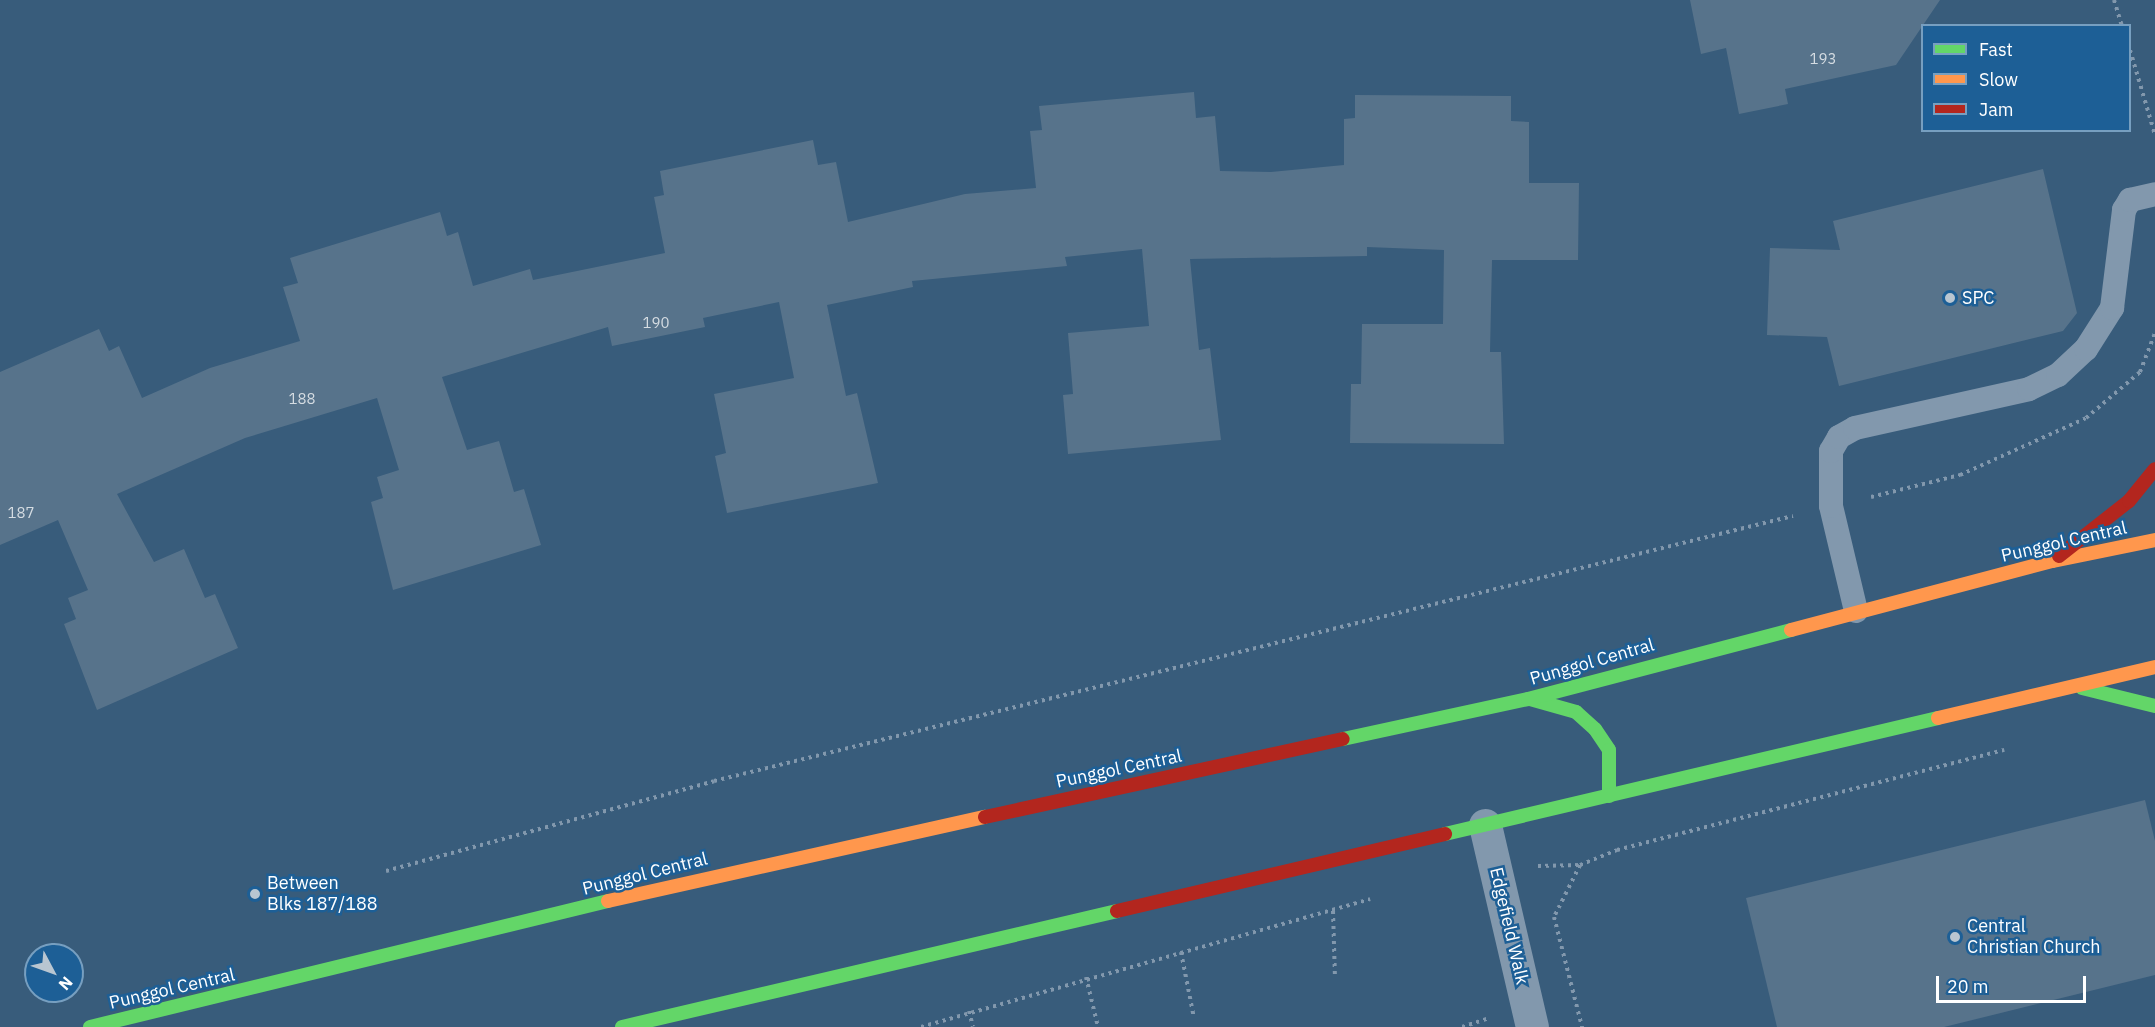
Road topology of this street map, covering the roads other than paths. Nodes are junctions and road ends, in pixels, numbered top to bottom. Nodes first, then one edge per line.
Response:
1 (2155, 194) edge
2 (2155, 469) edge
3 (2155, 540) edge
4 (2053, 561) junction
5 (1856, 611) junction
6 (2155, 667) edge
7 (2077, 687) junction
8 (1528, 699) junction
9 (2155, 706) edge
10 (1609, 796) junction
11 (1485, 825) junction
12 (90, 1027) edge
13 (622, 1027) edge
14 (1532, 1027) edge

1 - 5 lane
2 - 4 main road
3 - 4 main road, Punggol Central
4 - 5 main road, Punggol Central
5 - 8 main road, Punggol Central
6 - 7 main road
7 - 9 main road
7 - 10 main road
8 - 10 main road
8 - 12 main road, Punggol Central
10 - 11 main road
11 - 13 main road
11 - 14 street, Edgefield Walk

